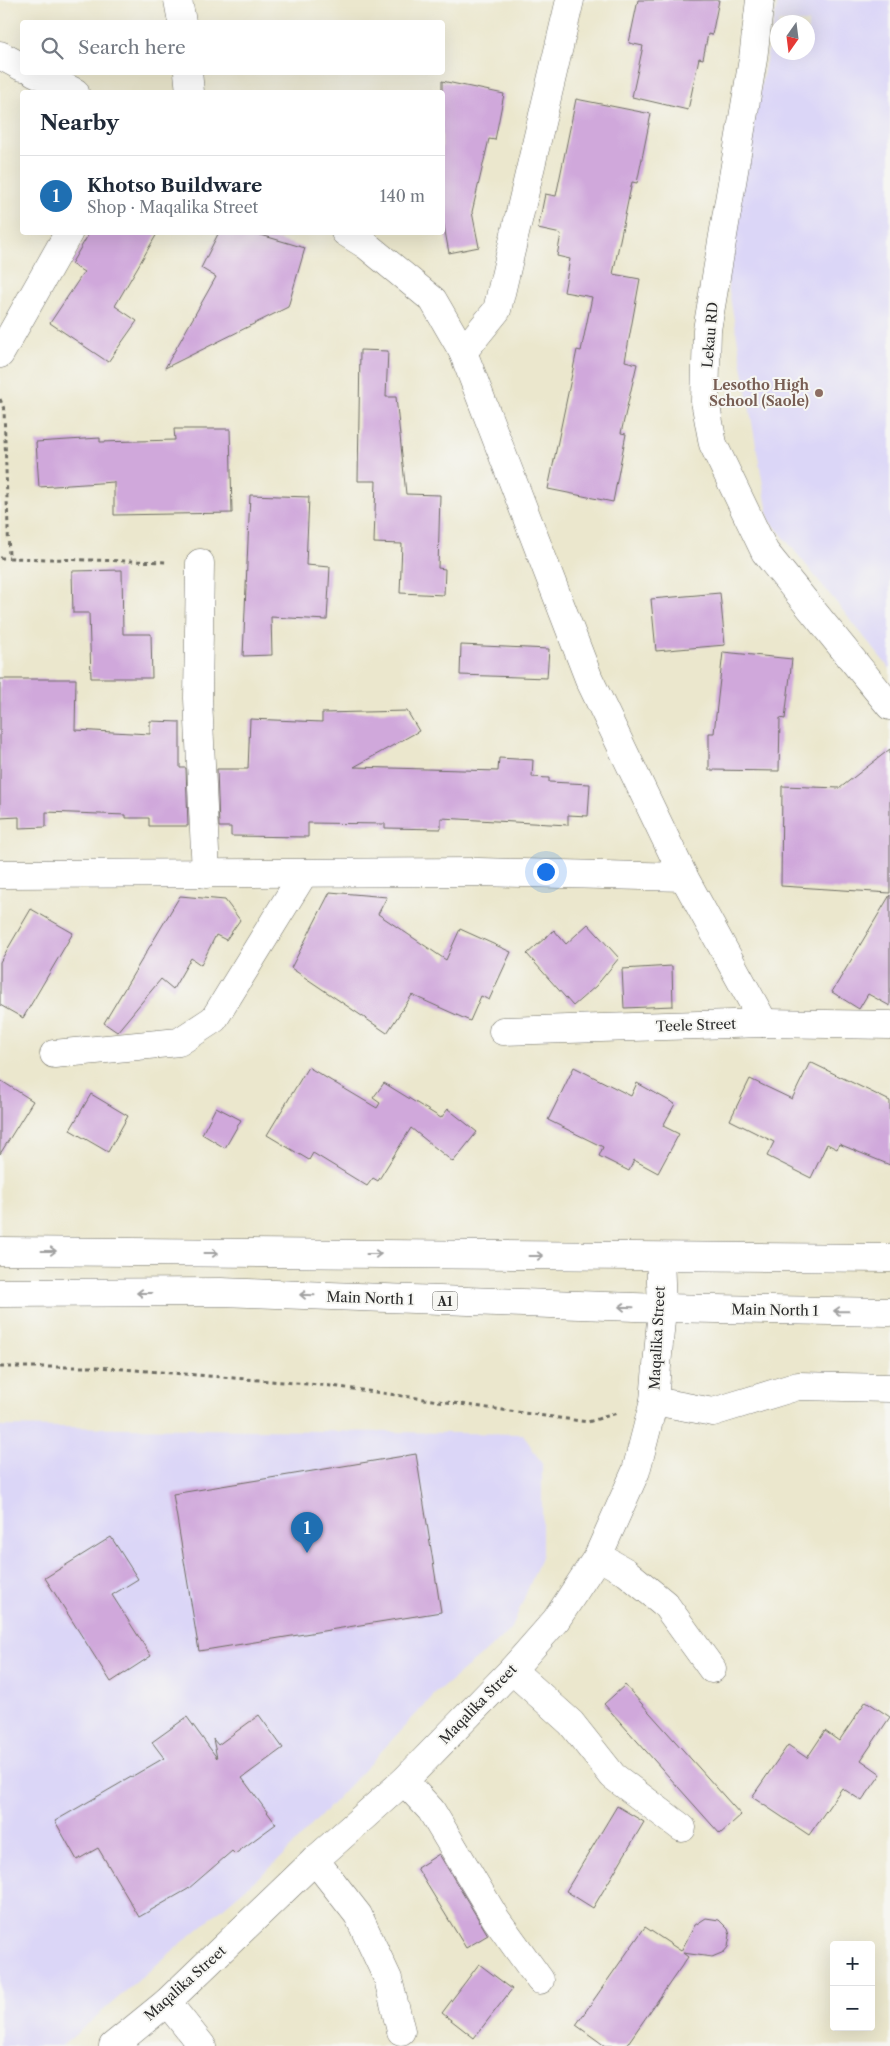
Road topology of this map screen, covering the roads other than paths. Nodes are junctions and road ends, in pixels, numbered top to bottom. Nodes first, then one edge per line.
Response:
1 (178, 0) edge
2 (570, 0) edge
3 (760, 0) edge
4 (182, 20) edge
5 (0, 55) edge
6 (20, 65) edge
7 (40, 75) edge
8 (188, 75) edge
9 (71, 90) edge
10 (190, 90) edge
11 (68, 235) edge
12 (349, 235) edge
13 (463, 352) junction
14 (0, 354) edge
15 (200, 563) road end
16 (890, 706) edge
17 (304, 873) junction
18 (0, 874) edge
19 (206, 874) junction
20 (684, 877) junction
21 (764, 1023) junction
22 (890, 1025) edge
23 (503, 1031) dead end
24 (54, 1054) dead end
25 (0, 1251) edge
26 (660, 1257) junction
27 (890, 1258) edge
28 (0, 1293) edge
29 (662, 1308) junction
30 (890, 1312) edge
31 (890, 1388) edge
32 (654, 1401) junction
33 (598, 1556) junction
34 (712, 1669) dead end
35 (512, 1670) junction
36 (404, 1781) junction
37 (682, 1828) dead end
38 (315, 1860) junction
39 (540, 1980) dead end
40 (167, 2002) junction
41 (401, 2032) dead end
42 (112, 2046) edge
43 (202, 2046) edge

1 - 4 street
2 - 13 street
3 - 16 street, Lekau RD
5 - 6 street
7 - 9 street
8 - 10 street
11 - 14 street
12 - 13 street
13 - 20 street
15 - 19 street
17 - 19 street
17 - 20 street
17 - 24 street
18 - 19 street
20 - 21 street
21 - 22 street, Teele Street
21 - 23 street, Teele Street
25 -> 26 street
26 - 27 street
26 - 29 street, Maqalika Street
29 -> 28 street, Main North 1 / A1
30 -> 29 street, Main North 1 / A1
29 - 32 street, Maqalika Street
31 - 32 street
32 - 33 street, Maqalika Street
33 - 34 street
33 - 35 street, Maqalika Street
35 - 36 street, Maqalika Street
35 - 37 street
36 - 38 street, Maqalika Street
36 - 39 street
38 - 40 street, Maqalika Street
38 - 41 street
40 - 42 street, Maqalika Street
40 - 43 street

